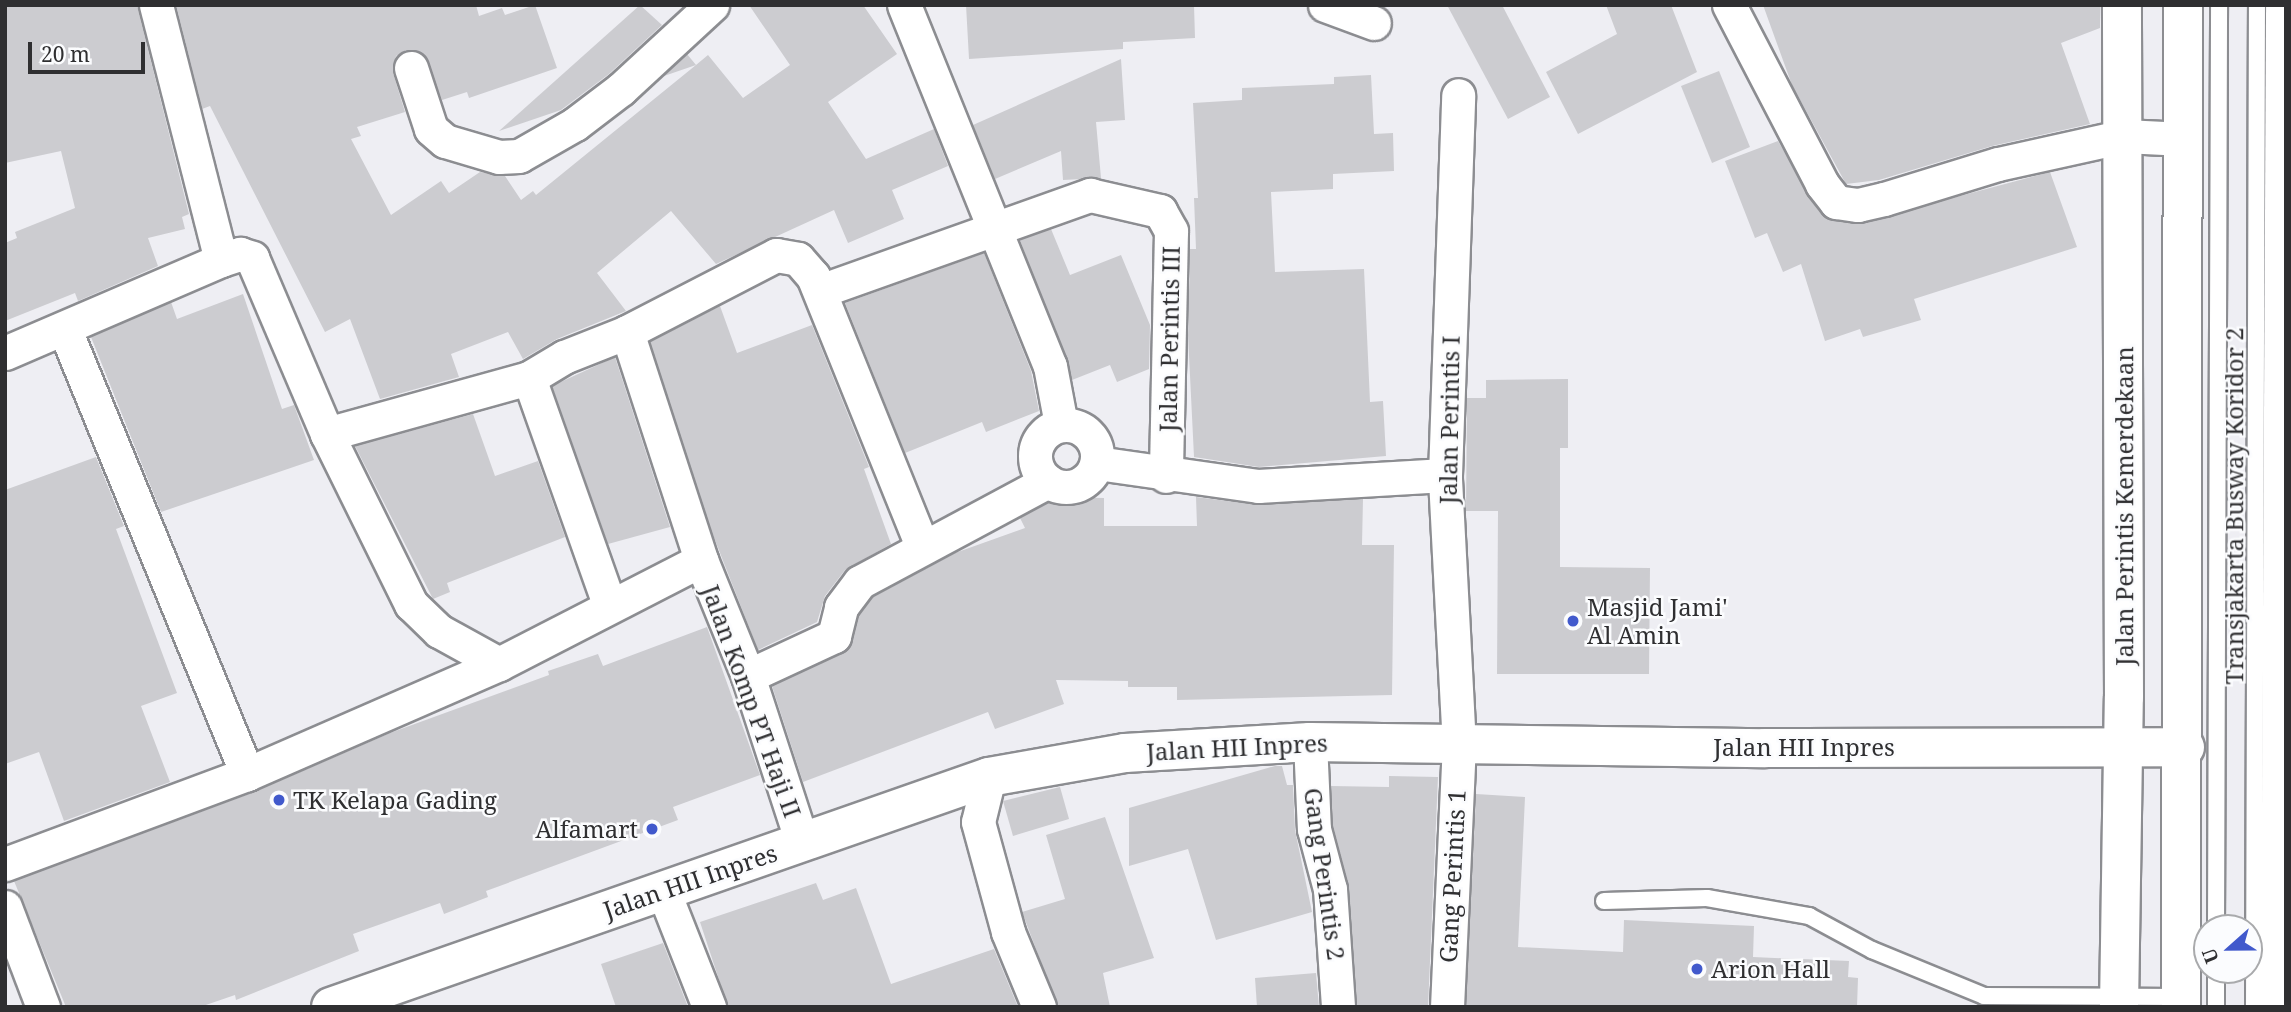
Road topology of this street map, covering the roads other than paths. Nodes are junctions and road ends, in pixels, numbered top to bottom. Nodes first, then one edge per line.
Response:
1 (156, 5) edge
2 (712, 5) edge
3 (904, 5) edge
4 (1325, 5) edge
5 (1729, 5) edge
6 (2122, 5) edge
7 (2183, 5) edge
8 (2219, 5) edge
9 (2257, 5) edge
10 (2285, 5) edge
11 (1374, 23) dead end
12 (411, 68) dead end
13 (1458, 95) dead end
14 (2124, 136) junction
15 (2184, 139) junction
16 (993, 226) junction
17 (220, 260) junction
18 (820, 291) junction
19 (65, 330) junction
20 (627, 332) junction
21 (5, 353) edge
22 (529, 378) junction
23 (1061, 425) junction
24 (327, 434) junction
25 (1097, 463) junction
26 (1445, 475) junction
27 (1166, 476) junction
28 (1048, 481) junction
29 (2283, 503) edge
30 (922, 546) junction
31 (701, 560) junction
32 (609, 604) junction
33 (499, 664) junction
34 (748, 676) junction
35 (1310, 742) junction
36 (2124, 745) junction
37 (1459, 746) junction
38 (2185, 747) junction
39 (2283, 758) edge
40 (247, 774) junction
41 (989, 777) junction
42 (802, 842) junction
43 (5, 864) edge
44 (663, 890) junction
45 (1604, 901) dead end
46 (5, 907) edge
47 (2216, 914) edge
48 (2207, 984) edge
49 (1983, 1001) edge
50 (2119, 1002) edge
51 (2193, 1004) edge
52 (43, 1007) edge
53 (331, 1007) edge
54 (709, 1007) edge
55 (1038, 1007) edge
56 (1338, 1007) edge
57 (1447, 1007) edge
58 (2254, 1007) edge
59 (2280, 1007) edge

1 - 17 street
2 - 12 street
3 - 16 street
4 - 11 street
5 - 14 street
6 - 14 main road, Jalan Perintis Kemerdekaan
7 - 15 main road
8 - 47 lane, Transjakarta Busway Koridor 2
9 - 58 lane, Transjakarta Busway Koridor 2
10 - 29 main road
13 - 26 street, Jalan Perintis I
14 - 15 street
14 - 36 main road, Jalan Perintis Kemerdekaan
15 - 38 main road
16 - 18 street, Jalan Perintis III
16 - 23 street
16 - 27 street, Jalan Perintis III
17 - 19 street
17 - 24 street
18 - 20 street
18 - 30 street
19 - 21 street
19 - 40 street
20 - 22 street
20 - 31 street, Jalan Komp PT Haji II
22 - 24 street
22 - 32 street
23 - 25 street
23 - 28 street
24 - 33 street
25 - 27 street
25 - 28 street
26 - 27 street
26 - 37 street, Jalan Perintis I
28 - 30 street
29 - 39 main road
30 - 34 street
31 - 32 street
31 - 34 street, Jalan Komp PT Haji II
32 - 33 street
33 - 40 street
34 - 42 street, Jalan Komp PT Haji II
35 - 37 main road, Jalan HII Inpres
35 - 41 main road, Jalan HII Inpres
35 - 56 street, Gang Perintis 2
36 - 37 main road, Jalan HII Inpres
36 - 38 main road, Jalan HII Inpres
36 - 50 main road, Jalan Perintis Kemerdekaan
37 - 57 street, Gang Perintis 1
38 - 51 main road
39 - 59 main road
40 - 43 street
41 - 42 main road, Jalan HII Inpres
41 - 55 street
42 - 44 main road, Jalan HII Inpres
44 - 53 main road, Jalan HII Inpres
44 - 54 street
45 - 49 lane
46 - 52 street
48 - 51 lane
49 - 50 lane
50 - 51 lane

